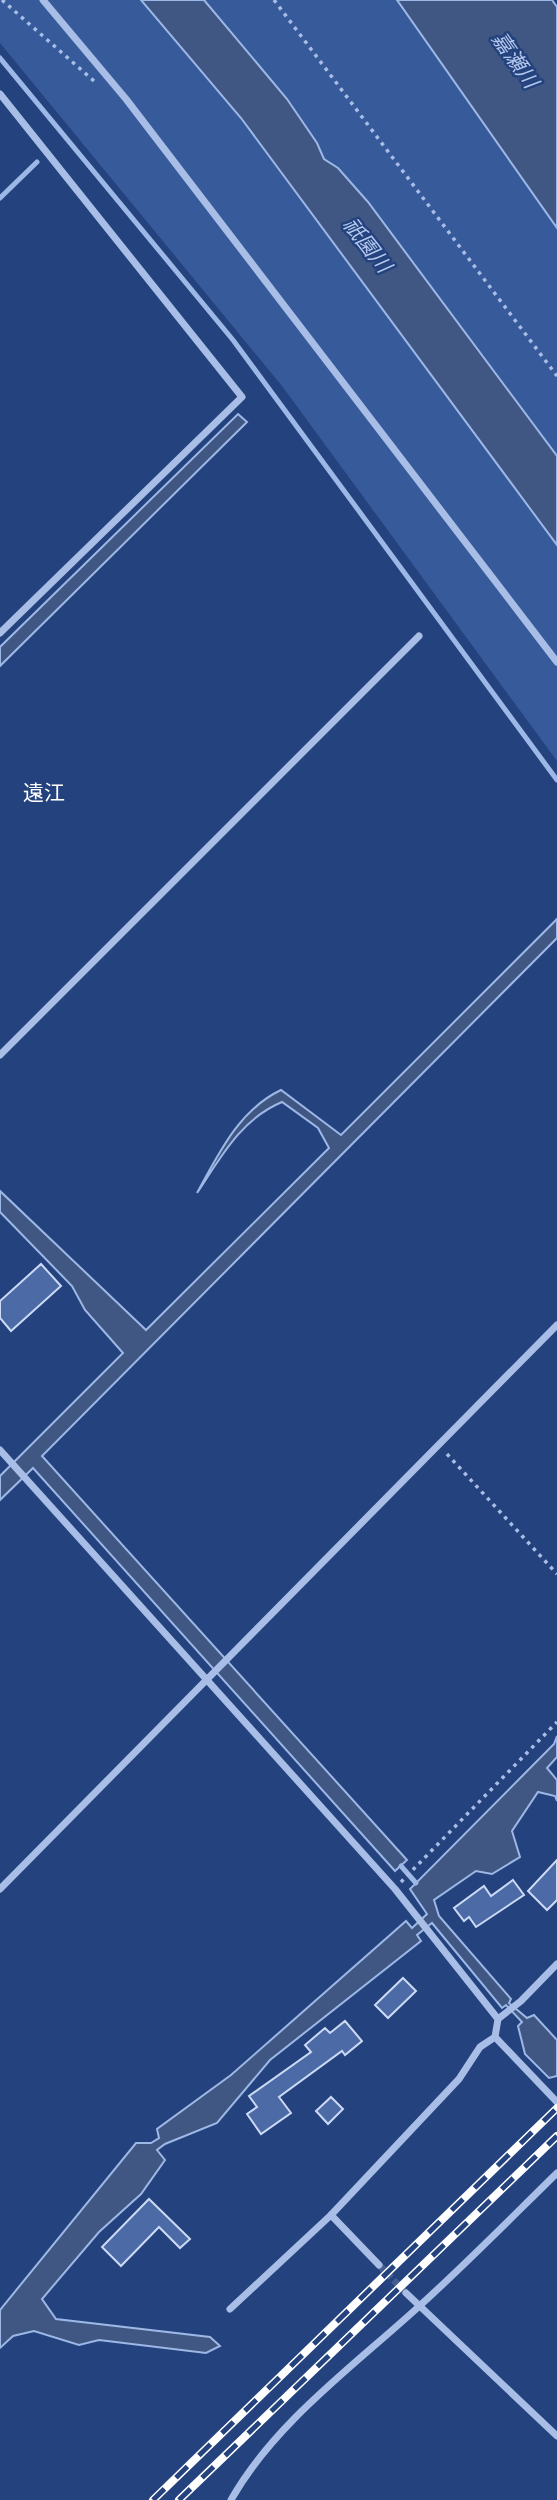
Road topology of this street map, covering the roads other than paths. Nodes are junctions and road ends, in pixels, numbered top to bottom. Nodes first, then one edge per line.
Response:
1 (43, 0) edge
2 (0, 94) edge
3 (0, 633) edge
4 (419, 636) dead end
5 (557, 662) edge
6 (0, 1055) edge
7 (557, 1325) edge
8 (0, 1450) edge
9 (208, 1675) junction
10 (0, 1889) edge
11 (557, 1964) edge
12 (498, 2019) junction
13 (495, 2037) junction
14 (557, 2102) edge
15 (557, 2173) edge
16 (331, 2216) junction
17 (379, 2265) tunnel mouth
18 (406, 2293) tunnel mouth
19 (420, 2306) junction
20 (230, 2309) dead end
21 (557, 2436) edge
22 (231, 2500) edge

1 - 5 street
2 - 3 street
4 - 6 street
7 - 9 street
8 - 9 street
9 - 10 street
9 - 12 street
11 - 12 street
12 - 13 street
13 - 14 street
13 - 16 street
15 - 19 street
16 - 17 street
16 - 20 street
18 - 19 street
19 - 21 street
19 - 22 street

